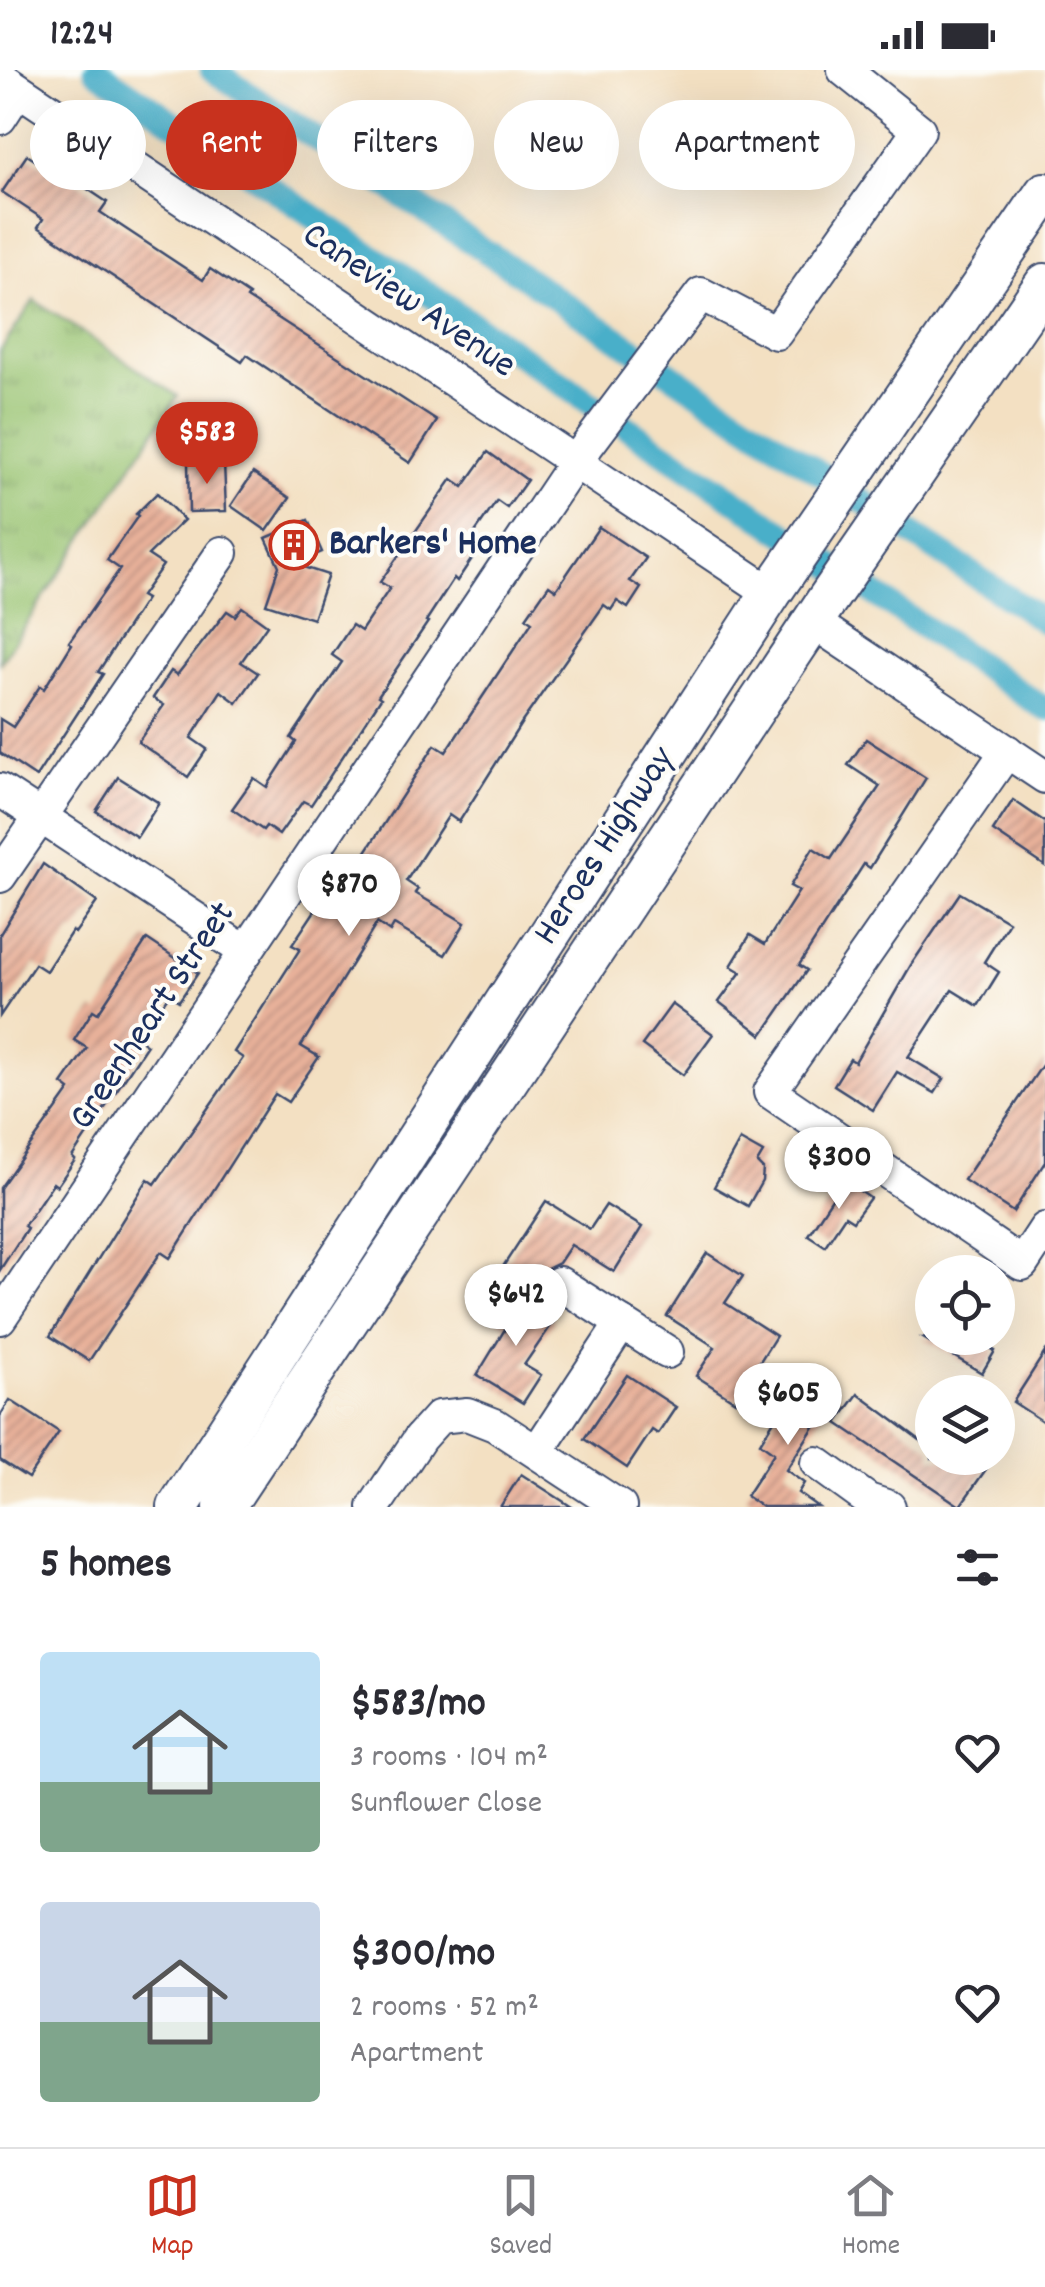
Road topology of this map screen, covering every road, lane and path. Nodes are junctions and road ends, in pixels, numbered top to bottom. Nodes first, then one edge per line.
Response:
1 (844, 70) edge
2 (9, 84) edge
3 (0, 118) edge
4 (1045, 193) edge
5 (1045, 284) edge
6 (575, 462) junction
7 (222, 553) dead end
8 (779, 580) junction
9 (820, 611) junction
10 (1007, 751) junction
11 (1045, 776) edge
12 (0, 790) edge
13 (41, 817) junction
14 (0, 876) edge
15 (246, 952) junction
16 (1045, 1230) edge
17 (560, 1283) dead end
18 (0, 1318) edge
19 (622, 1322) junction
20 (667, 1352) dead end
21 (537, 1452) junction
22 (817, 1463) dead end
23 (874, 1504) edge
24 (178, 1507) edge
25 (224, 1507) edge
26 (374, 1507) edge
27 (620, 1507) edge

1 - 6 street, Greenheart Street
2 - 3 street
2 - 6 street, Caneview Avenue
4 - 8 main road, Heroes Highway
5 - 9 main road, Heroes Highway
6 - 8 street, Caneview Avenue
6 - 15 street, Greenheart Street
7 - 13 street
8 - 24 main road, Heroes Highway
9 - 10 street
9 - 25 main road, Heroes Highway
10 - 11 street
10 - 16 street
12 - 13 street
13 - 14 street
13 - 15 street
15 - 18 street, Greenheart Street
17 - 19 street
19 - 20 street
19 - 21 street
21 - 26 street
21 - 27 street
22 - 23 street

